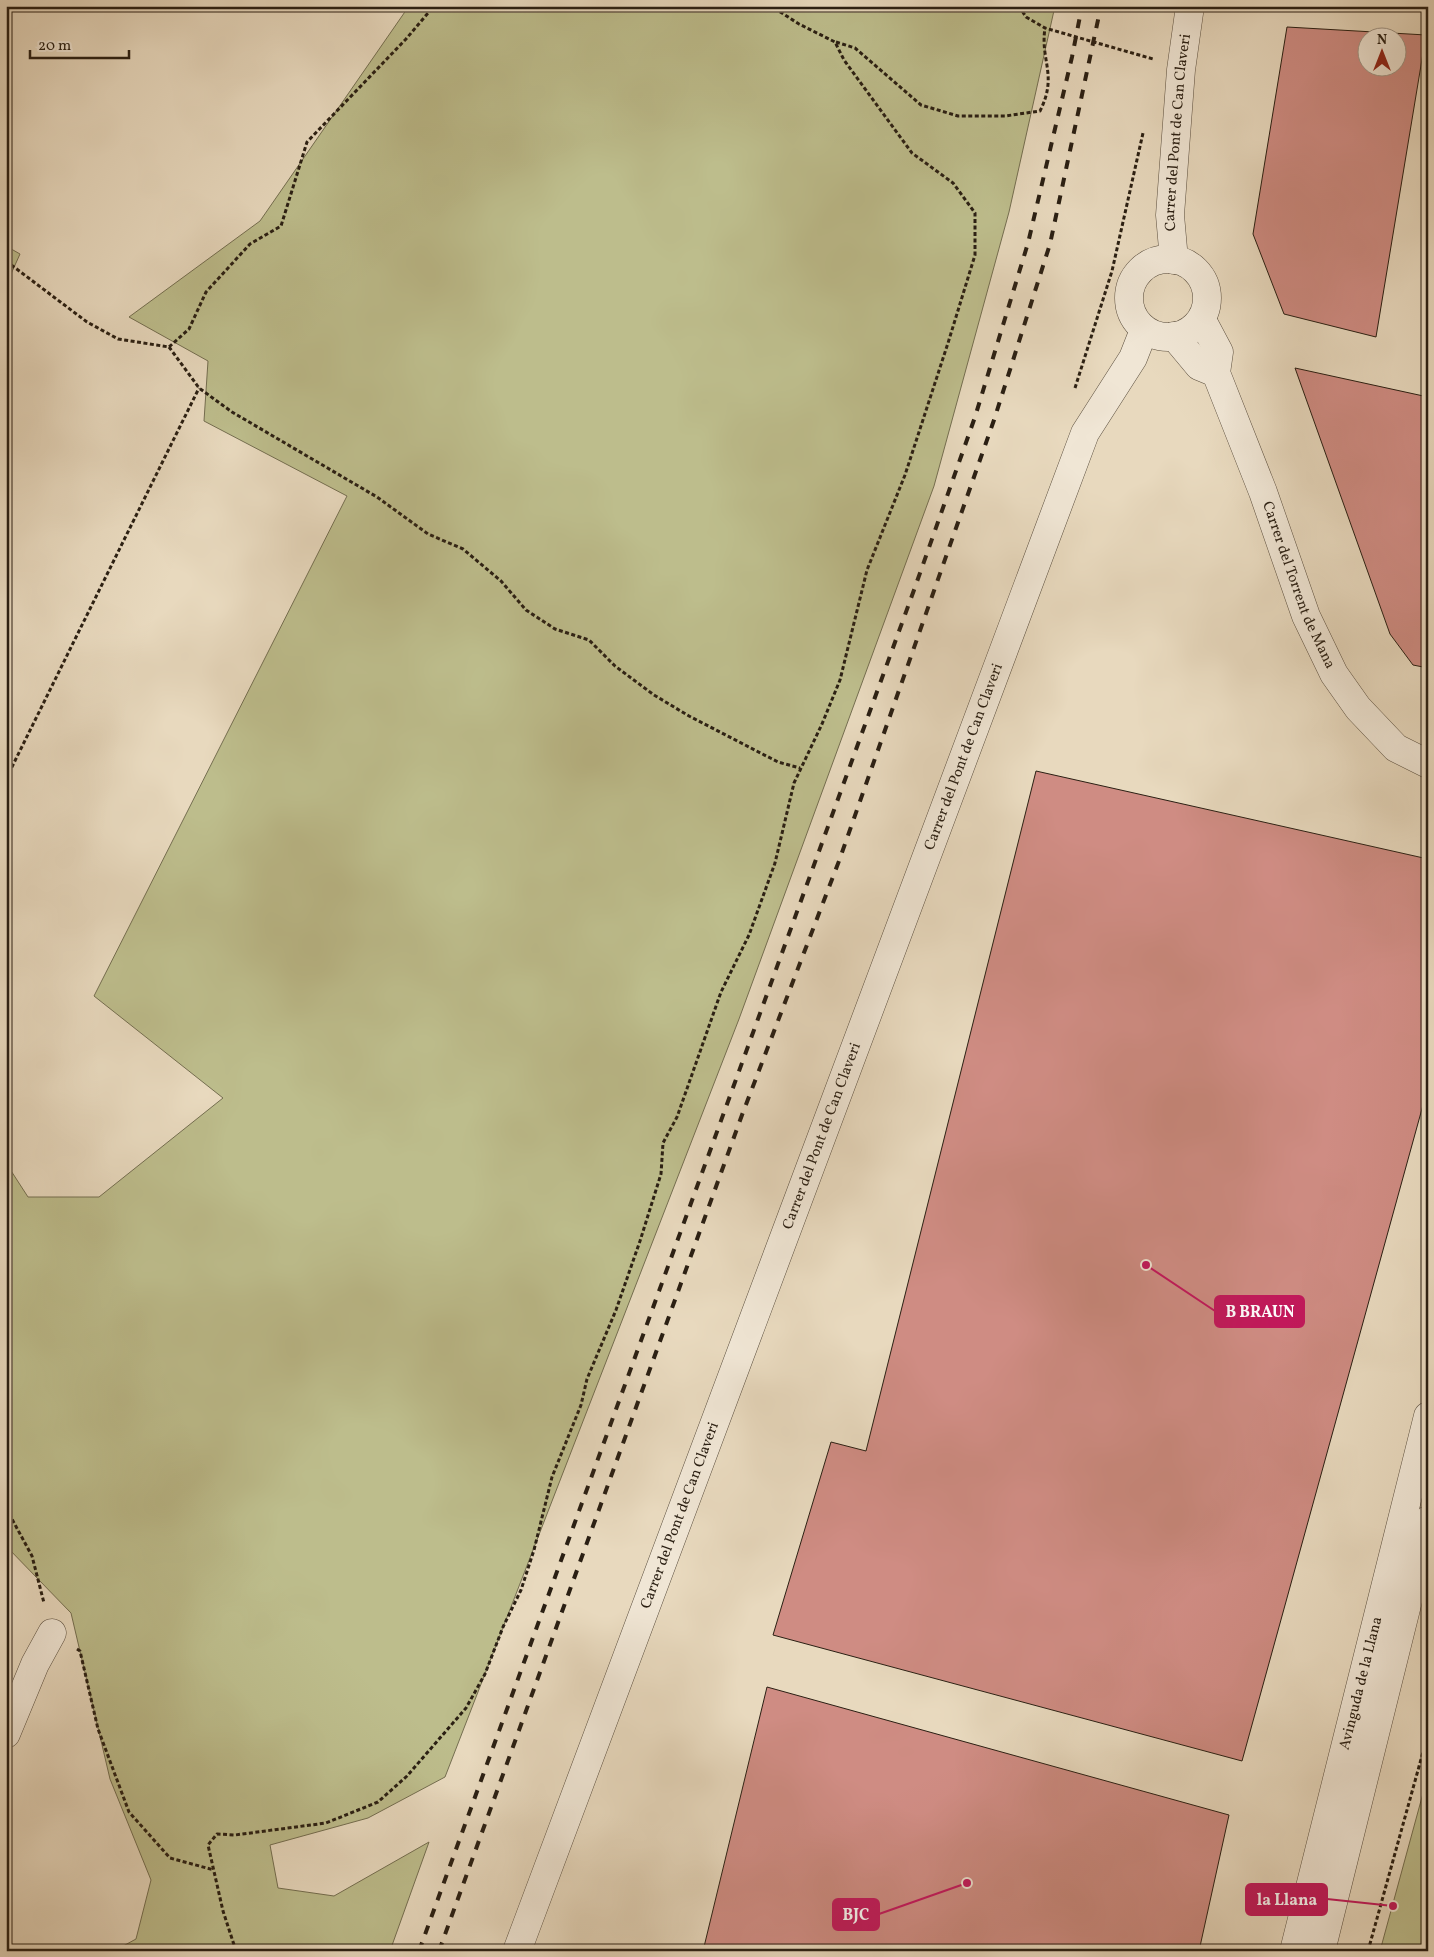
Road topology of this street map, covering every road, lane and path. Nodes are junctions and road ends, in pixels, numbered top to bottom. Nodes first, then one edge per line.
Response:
1 (434, 6) edge
2 (771, 6) edge
3 (1019, 6) edge
4 (1190, 6) edge
5 (1046, 28) junction
6 (835, 42) junction
7 (1181, 70) junction
8 (1174, 260) junction
9 (6, 261) edge
10 (1202, 320) junction
11 (1144, 330) junction
12 (1174, 336) junction
13 (169, 347) junction
14 (1216, 373) junction
15 (199, 388) junction
16 (1428, 764) edge
17 (800, 768) junction
18 (6, 779) edge
19 (1428, 1416) edge
20 (6, 1508) edge
21 (1428, 1520) edge
22 (52, 1634) junction
23 (6, 1734) edge
24 (1428, 1734) edge
25 (214, 1870) junction
26 (236, 1951) edge
27 (518, 1951) edge
28 (1294, 1951) edge
29 (1321, 1951) edge
30 (1368, 1951) edge

1 - 13 path
2 - 6 path
3 - 5 path
4 - 7 street, Carrer del Pont de Can Claveri
5 - 6 path
5 - 7 path
6 - 17 path
7 - 8 street, Carrer del Pont de Can Claveri
8 - 10 street
8 - 11 street
9 - 13 path
10 - 12 street
10 - 14 street, Carrer del Torrent de Mana
11 - 12 street
11 - 27 street, Carrer del Pont de Can Claveri
12 - 14 street
13 - 15 path
14 - 16 street, Carrer del Torrent de Mana
15 - 17 path
15 - 18 path
17 - 25 path
19 - 28 street, Avinguda de la Llana
20 - 22 path
21 - 29 street, Avinguda de la Llana
22 - 23 street
22 - 25 path
24 - 30 path
25 - 26 path

